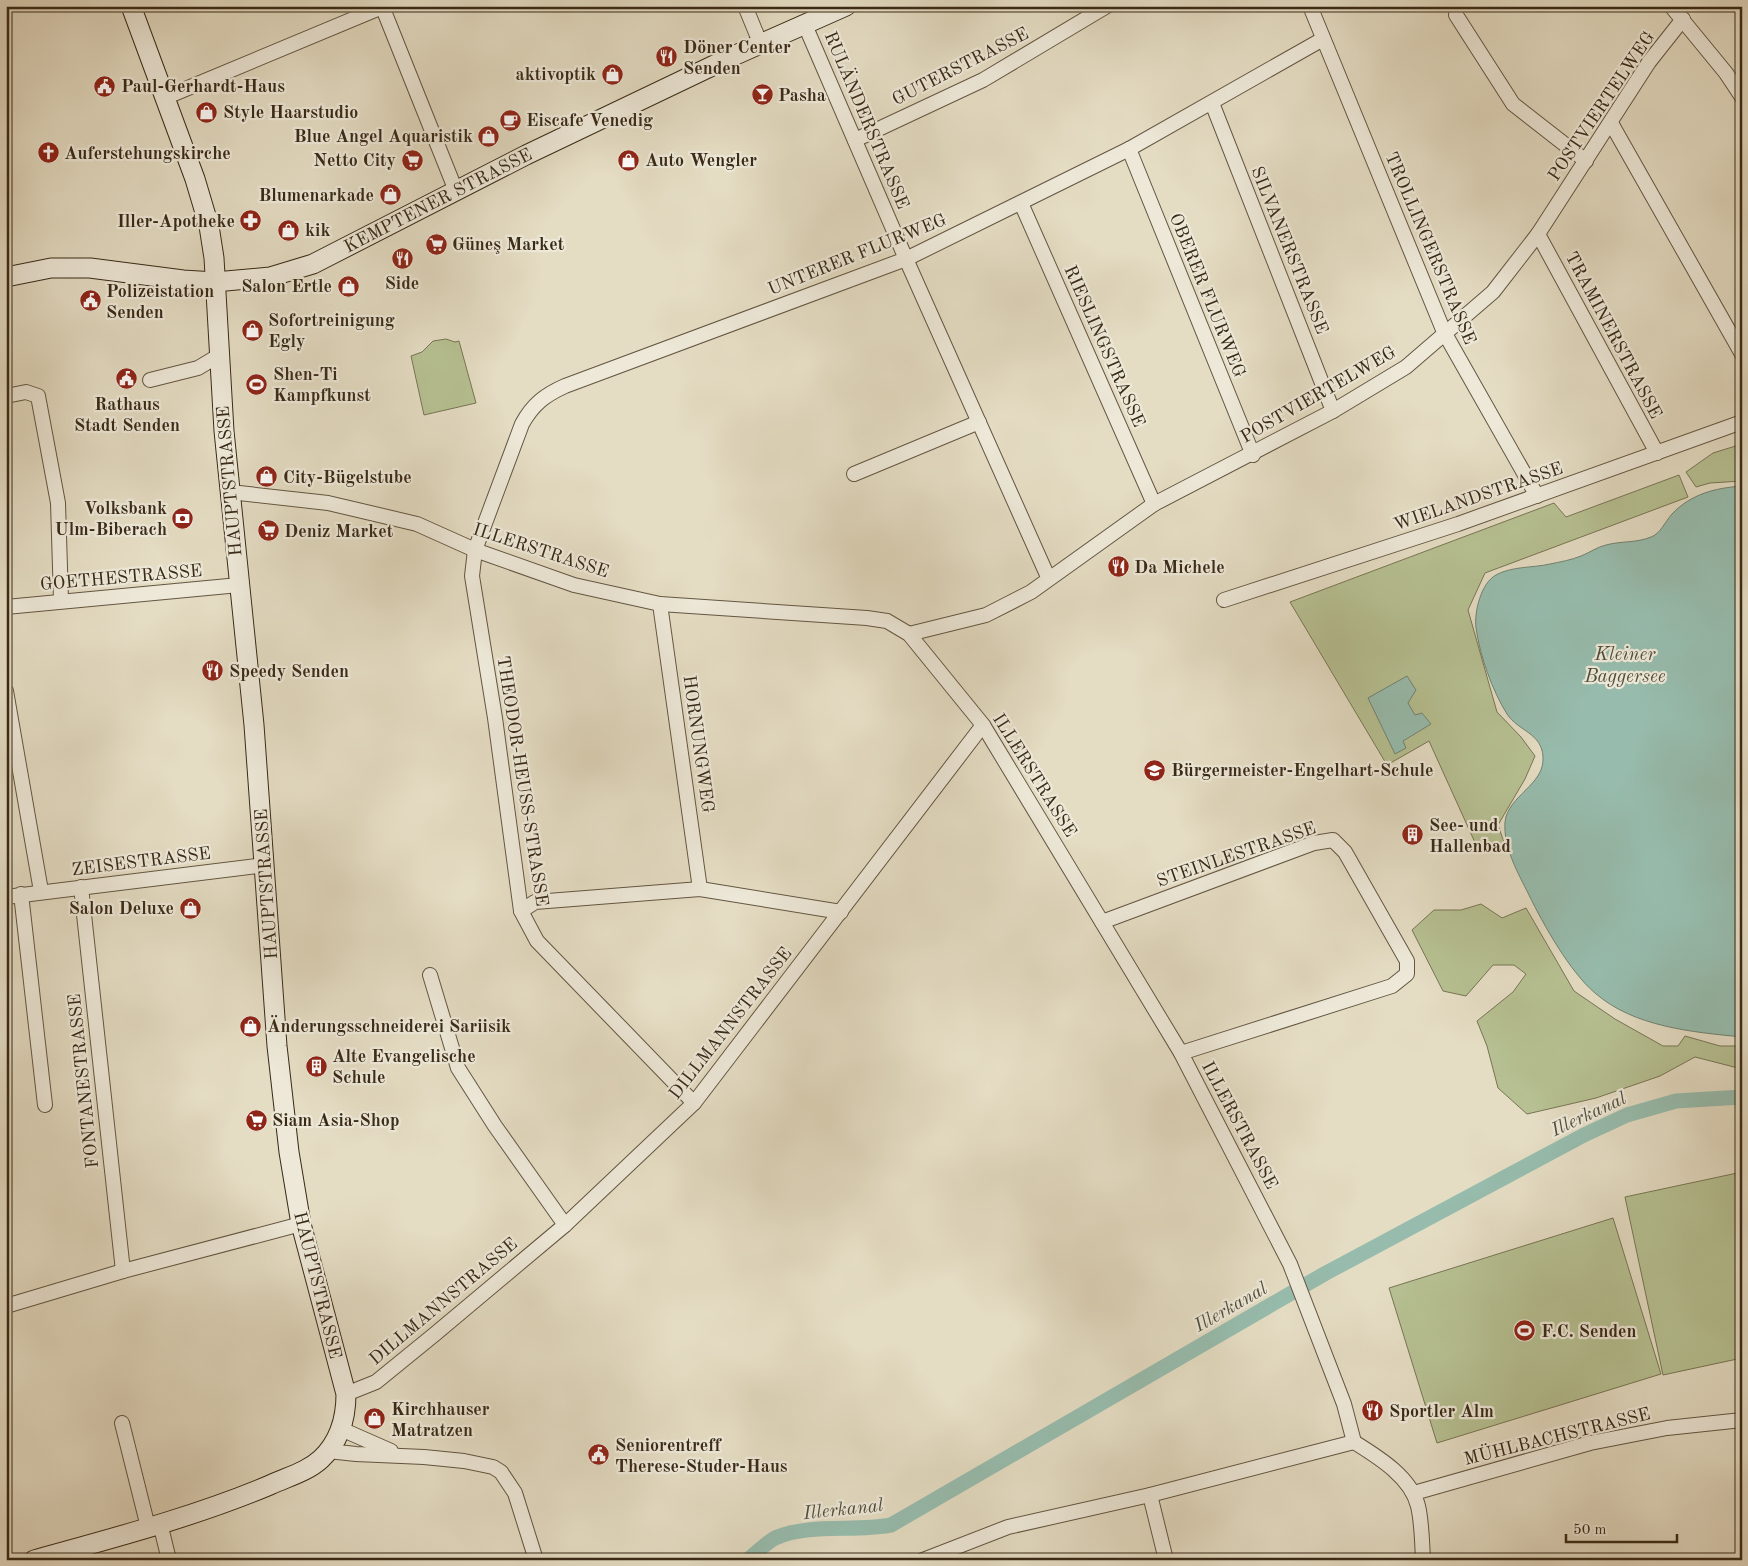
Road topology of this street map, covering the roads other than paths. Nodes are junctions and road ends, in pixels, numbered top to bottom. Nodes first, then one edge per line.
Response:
1 (131, 6) edge
2 (745, 6) edge
3 (846, 6) edge
4 (1107, 6) edge
5 (1310, 6) edge
6 (1671, 6) edge
7 (382, 7) edge
8 (1456, 15) dead end
9 (1683, 19) junction
10 (805, 25) junction
11 (1323, 39) junction
12 (761, 45) junction
13 (1742, 97) edge
14 (164, 98) junction
15 (1212, 102) junction
16 (1611, 123) junction
17 (855, 140) junction
18 (1129, 149) junction
19 (1586, 161) junction
20 (456, 191) junction
21 (1021, 202) junction
22 (1538, 234) junction
23 (906, 259) junction
24 (6, 277) edge
25 (215, 282) junction
26 (1444, 332) junction
27 (1742, 354) edge
28 (218, 356) junction
29 (150, 380) dead end
30 (6, 396) edge
31 (1334, 411) junction
32 (979, 422) junction
33 (1742, 422) edge
34 (1657, 453) junction
35 (1253, 455) junction
36 (854, 474) dead end
37 (230, 492) junction
38 (1537, 496) junction
39 (1154, 504) junction
40 (475, 550) junction
41 (1048, 577) junction
42 (239, 585) junction
43 (61, 600) junction
44 (1224, 600) dead end
45 (660, 604) junction
46 (6, 607) edge
47 (909, 634) junction
48 (6, 691) edge
49 (983, 725) junction
50 (266, 866) junction
51 (81, 887) junction
52 (700, 889) junction
53 (41, 891) junction
54 (21, 894) junction
55 (6, 896) edge
56 (521, 911) junction
57 (841, 912) junction
58 (1102, 922) junction
59 (430, 975) dead end
60 (1180, 1053) junction
61 (694, 1103) junction
62 (45, 1105) dead end
63 (301, 1224) junction
64 (565, 1225) junction
65 (123, 1271) junction
66 (6, 1306) edge
67 (346, 1394) junction
68 (1742, 1420) edge
69 (122, 1423) dead end
70 (341, 1429) junction
71 (1354, 1442) junction
72 (328, 1451) junction
73 (401, 1454) junction
74 (1414, 1493) junction
75 (1150, 1495) junction
76 (154, 1525) junction
77 (34, 1560) edge
78 (169, 1560) edge
79 (536, 1560) edge
80 (923, 1560) edge
81 (1166, 1560) edge
82 (1423, 1560) edge

1 - 14 main road, HAUPTSTRASSE
2 - 12 street
3 - 10 main road, KEMPTENER STRASSE
4 - 17 street, GUTERSTRASSE
5 - 11 street, TROLLINGERSTRASSE
6 - 9 street
7 - 14 street
7 - 20 street
8 - 19 street
9 - 13 street
9 - 16 street, POSTVIERTELWEG
10 - 12 main road, KEMPTENER STRASSE
10 - 17 street, RULÄNDERSTRASSE
11 - 15 street, UNTERER FLURWEG
11 - 26 street, TROLLINGERSTRASSE
12 - 20 main road, KEMPTENER STRASSE
14 - 25 main road, HAUPTSTRASSE
15 - 18 street, UNTERER FLURWEG
15 - 31 street, SILVANERSTRASSE
16 - 19 street, POSTVIERTELWEG
16 - 27 street
17 - 23 street, RULÄNDERSTRASSE
18 - 21 street, UNTERER FLURWEG
18 - 35 street, OBERER FLURWEG
19 - 22 street, POSTVIERTELWEG
20 - 25 main road, KEMPTENER STRASSE
21 - 23 street, UNTERER FLURWEG
21 - 39 street, RIESLINGSTRASSE
22 - 26 street, POSTVIERTELWEG
22 - 34 street, TRAMINERSTRASSE
23 - 32 street, RULÄNDERSTRASSE
23 - 40 street, UNTERER FLURWEG
24 - 25 main road, KEMPTENER STRASSE
25 - 28 main road, HAUPTSTRASSE
26 - 31 street, POSTVIERTELWEG
26 - 38 street, TROLLINGERSTRASSE
28 - 29 street
28 - 37 main road, HAUPTSTRASSE
30 - 43 street
31 - 35 street, POSTVIERTELWEG
32 - 36 street
32 - 41 street, RULÄNDERSTRASSE
33 - 34 street, WIELANDSTRASSE
34 - 38 street, WIELANDSTRASSE
35 - 39 street, POSTVIERTELWEG
37 - 40 street, ILLERSTRASSE
37 - 42 main road, HAUPTSTRASSE
38 - 44 street, WIELANDSTRASSE
39 - 41 street, POSTVIERTELWEG
40 - 45 street, ILLERSTRASSE
40 - 56 street, THEODOR-HEUSS-STRASSE
41 - 47 street, POSTVIERTELWEG
42 - 43 street, GOETHESTRASSE
42 - 50 main road, HAUPTSTRASSE
43 - 46 street, GOETHESTRASSE
45 - 47 street, ILLERSTRASSE
45 - 52 street, HORNUNGWEG
47 - 49 street, ILLERSTRASSE
48 - 53 street
49 - 57 street, DILLMANNSTRASSE
49 - 58 street, ILLERSTRASSE
50 - 51 street, ZEISESTRASSE
50 - 63 main road, HAUPTSTRASSE
51 - 53 street, ZEISESTRASSE
51 - 65 street, FONTANESTRASSE
52 - 56 street
52 - 57 street
53 - 54 street, ZEISESTRASSE
54 - 55 street, ZEISESTRASSE
54 - 62 street
56 - 61 street, THEODOR-HEUSS-STRASSE
57 - 61 street, DILLMANNSTRASSE
58 - 60 street, ILLERSTRASSE
58 - 60 street, STEINLESTRASSE
59 - 64 street
60 - 71 street, ILLERSTRASSE
61 - 64 street, DILLMANNSTRASSE
63 - 65 street
63 - 67 main road, HAUPTSTRASSE
64 - 67 street, DILLMANNSTRASSE
65 - 66 street
67 - 70 main road, HAUPTSTRASSE
68 - 74 street, MÜHLBACHSTRASSE
69 - 76 street
70 - 72 main road, HAUPTSTRASSE
70 - 73 street
71 - 74 street
71 - 75 street
72 - 73 street
72 - 76 main road, HAUPTSTRASSE
73 - 79 street
74 - 82 street
75 - 80 street
75 - 81 street
76 - 77 main road, HAUPTSTRASSE
76 - 78 street

